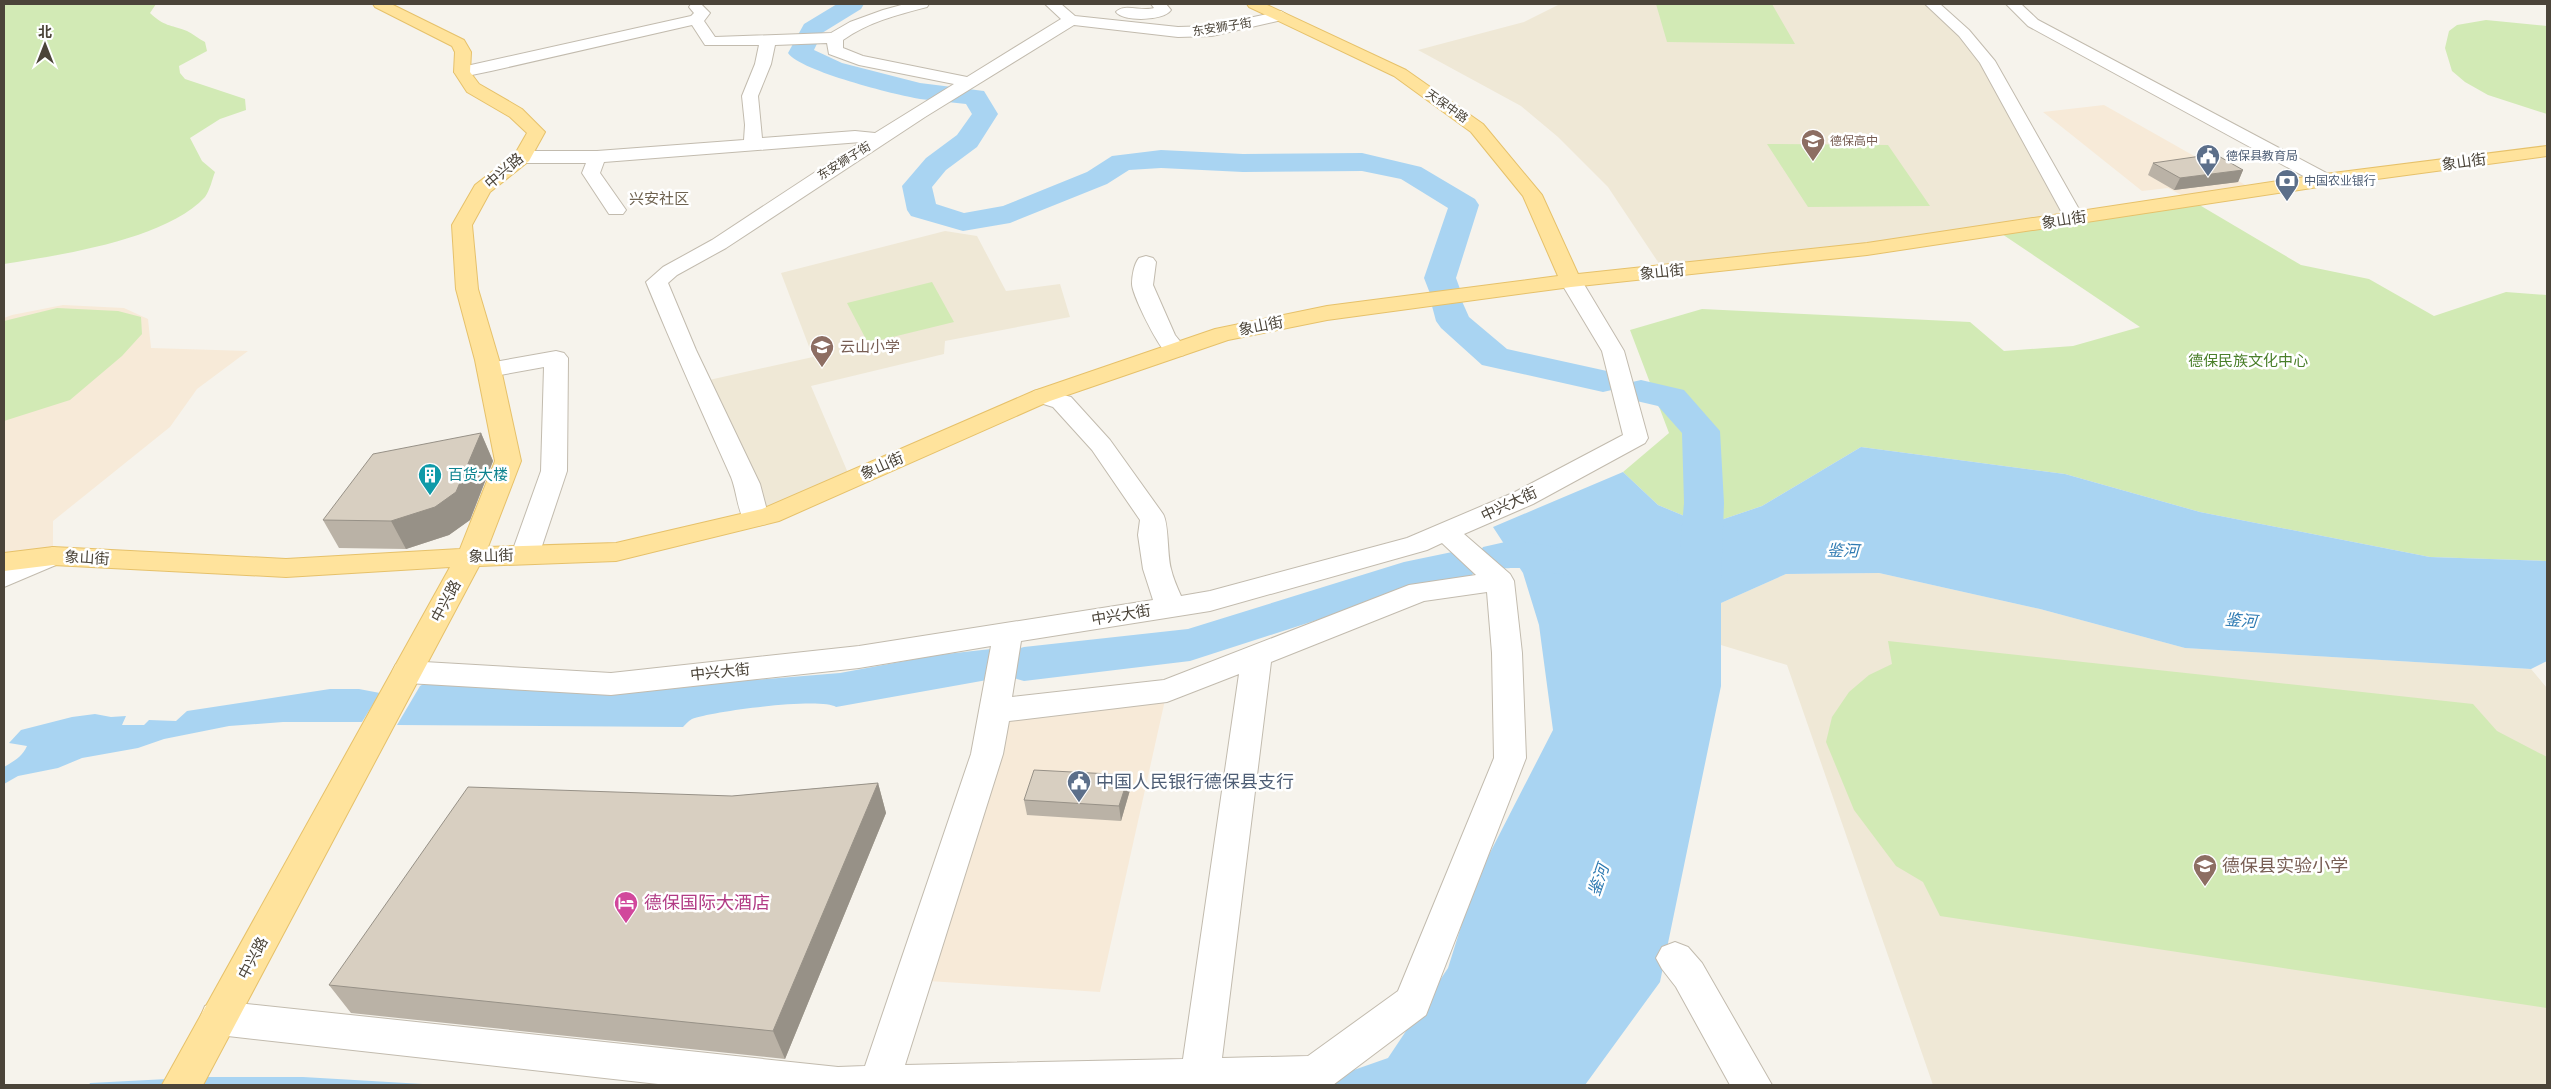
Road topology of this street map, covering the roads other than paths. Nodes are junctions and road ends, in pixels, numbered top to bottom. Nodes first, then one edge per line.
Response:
1 (380, 4) edge
2 (693, 4) edge
3 (922, 4) edge
4 (1052, 4) edge
5 (1158, 4) edge
6 (1254, 4) edge
7 (1932, 4) edge
8 (2013, 4) edge
9 (1280, 16) junction
10 (696, 20) junction
11 (1071, 20) junction
12 (1087, 22) junction
13 (835, 38) junction
14 (769, 40) junction
15 (462, 72) junction
16 (968, 82) junction
17 (878, 139) junction
18 (753, 144) junction
19 (2547, 151) edge
20 (523, 157) junction
21 (597, 157) junction
22 (2325, 180) junction
23 (616, 210) dead end
24 (2074, 218) junction
25 (1146, 262) dead end
26 (1571, 281) junction
27 (1176, 350) junction
28 (489, 370) junction
29 (1042, 396) junction
30 (756, 518) junction
31 (1446, 532) junction
32 (525, 555) junction
33 (53, 556) junction
34 (470, 557) junction
35 (4, 562) edge
36 (4, 578) edge
37 (1500, 581) junction
38 (1170, 607) junction
39 (1008, 633) junction
40 (1257, 656) junction
41 (407, 672) junction
42 (994, 711) junction
43 (1675, 958) dead end
44 (219, 1018) junction
45 (189, 1074) edge
46 (1200, 1077) junction
47 (879, 1084) edge
48 (836, 1085) edge
49 (841, 1085) edge
50 (1752, 1085) edge

1 - 15 main road
2 - 10 street
3 - 13 street
4 - 11 street
5 - 12 street
6 - 9 main road, 天保中路
7 - 24 street
8 - 22 street
9 - 12 street, 东安狮子街
9 - 26 main road, 天保中路
10 - 14 street
10 - 15 street
11 - 12 street, 东安狮子街
11 - 16 street, 东安狮子街
13 - 14 street
13 - 16 street
14 - 18 street
15 - 20 main road, 中兴路
16 - 17 street, 东安狮子街
17 - 18 street
17 - 30 street, 东安狮子街
18 - 21 street
19 - 22 main road, 象山街
20 - 21 street
20 - 28 main road, 中兴路
21 - 23 street
22 - 24 main road, 象山街
24 - 26 main road, 象山街
25 - 27 street
26 - 27 main road, 象山街
26 - 31 street, 中兴大街
27 - 29 main road, 象山街
28 - 32 street
28 - 34 main road, 中兴路
29 - 30 main road, 象山街
29 - 38 street
30 - 32 main road, 象山街
31 - 37 street
31 - 38 street, 中兴大街
32 - 34 main road, 象山街
33 - 34 main road, 象山街
33 - 35 main road, 象山街
33 - 36 street
34 - 41 main road, 中兴路
37 - 40 street
37 - 46 street
38 - 39 street, 中兴大街
39 - 41 street, 中兴大街
39 - 42 street
40 - 42 street
40 - 46 street
41 - 44 main road, 中兴路
42 - 47 street
43 - 50 street
44 - 45 main road, 中兴路
44 - 48 street
46 - 47 street
47 - 49 street

